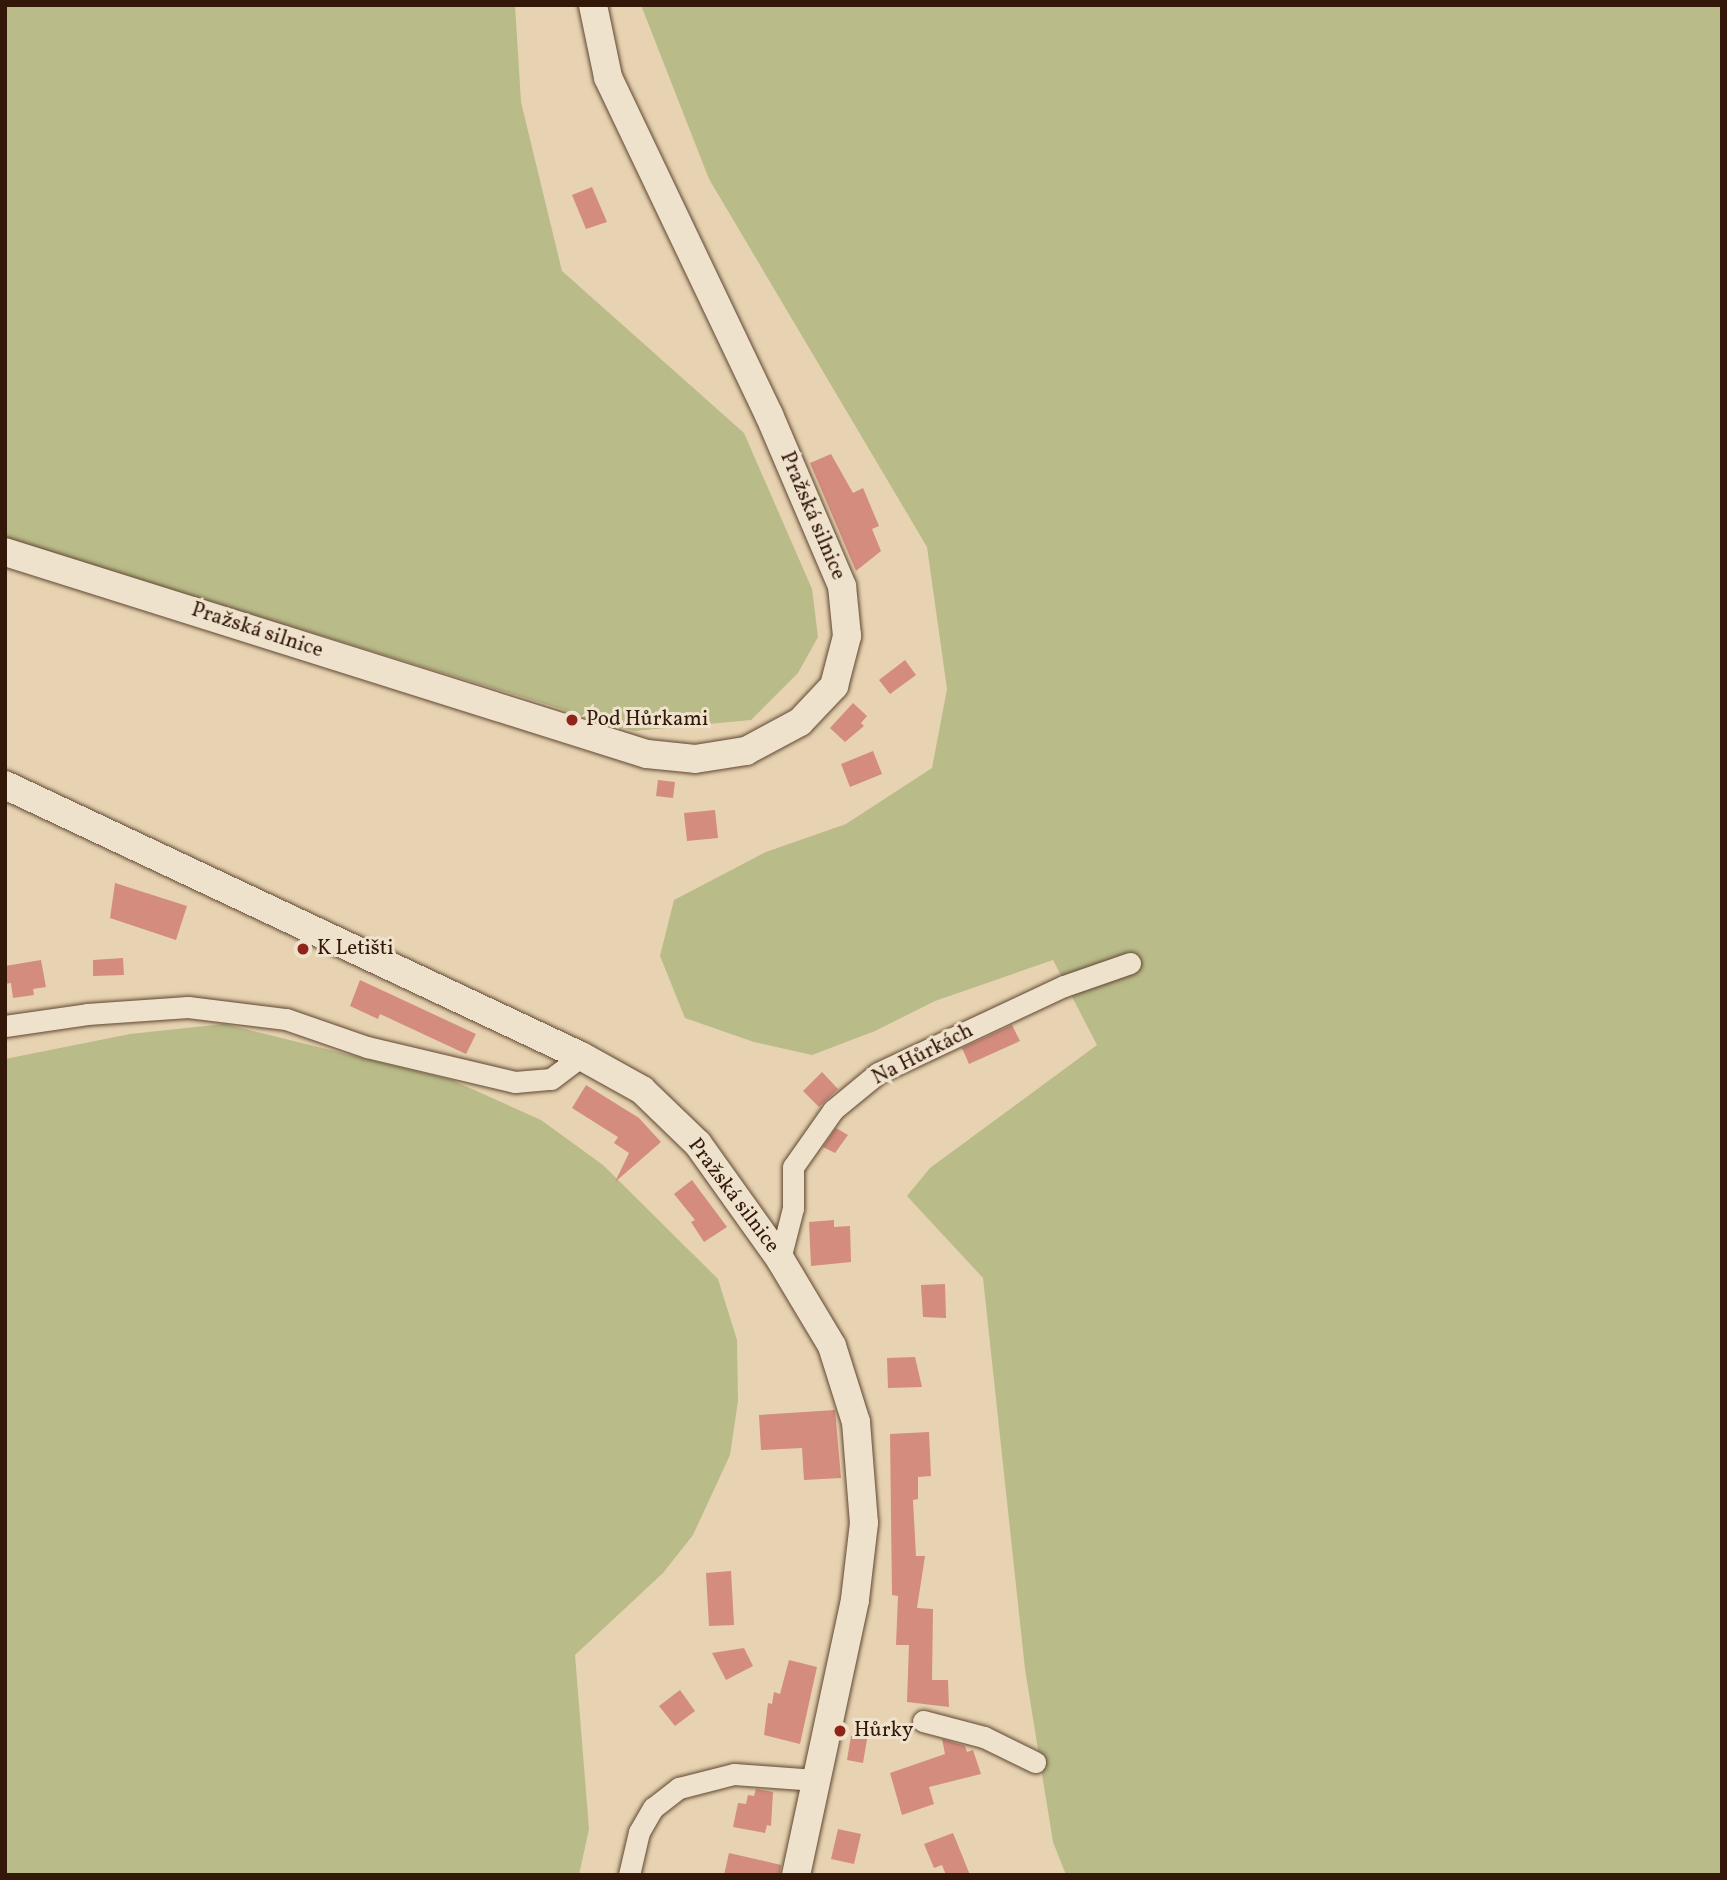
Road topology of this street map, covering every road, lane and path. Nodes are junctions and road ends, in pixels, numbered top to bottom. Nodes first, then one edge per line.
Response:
1 (593, 5) edge
2 (5, 552) edge
3 (5, 785) edge
4 (1130, 963) dead end
5 (5, 1026) edge
6 (581, 1056) junction
7 (780, 1259) junction
8 (923, 1721) dead end
9 (1035, 1762) dead end
10 (816, 1780) junction
11 (629, 1875) edge
12 (796, 1875) edge

1 - 2 street, Pražská silnice
3 - 6 street, Pražská silnice
4 - 7 street, Na Hůrkách
5 - 6 street
6 - 7 street, Pražská silnice
7 - 10 street, Pražská silnice
8 - 9 street
10 - 11 street
10 - 12 street, Pražská silnice

